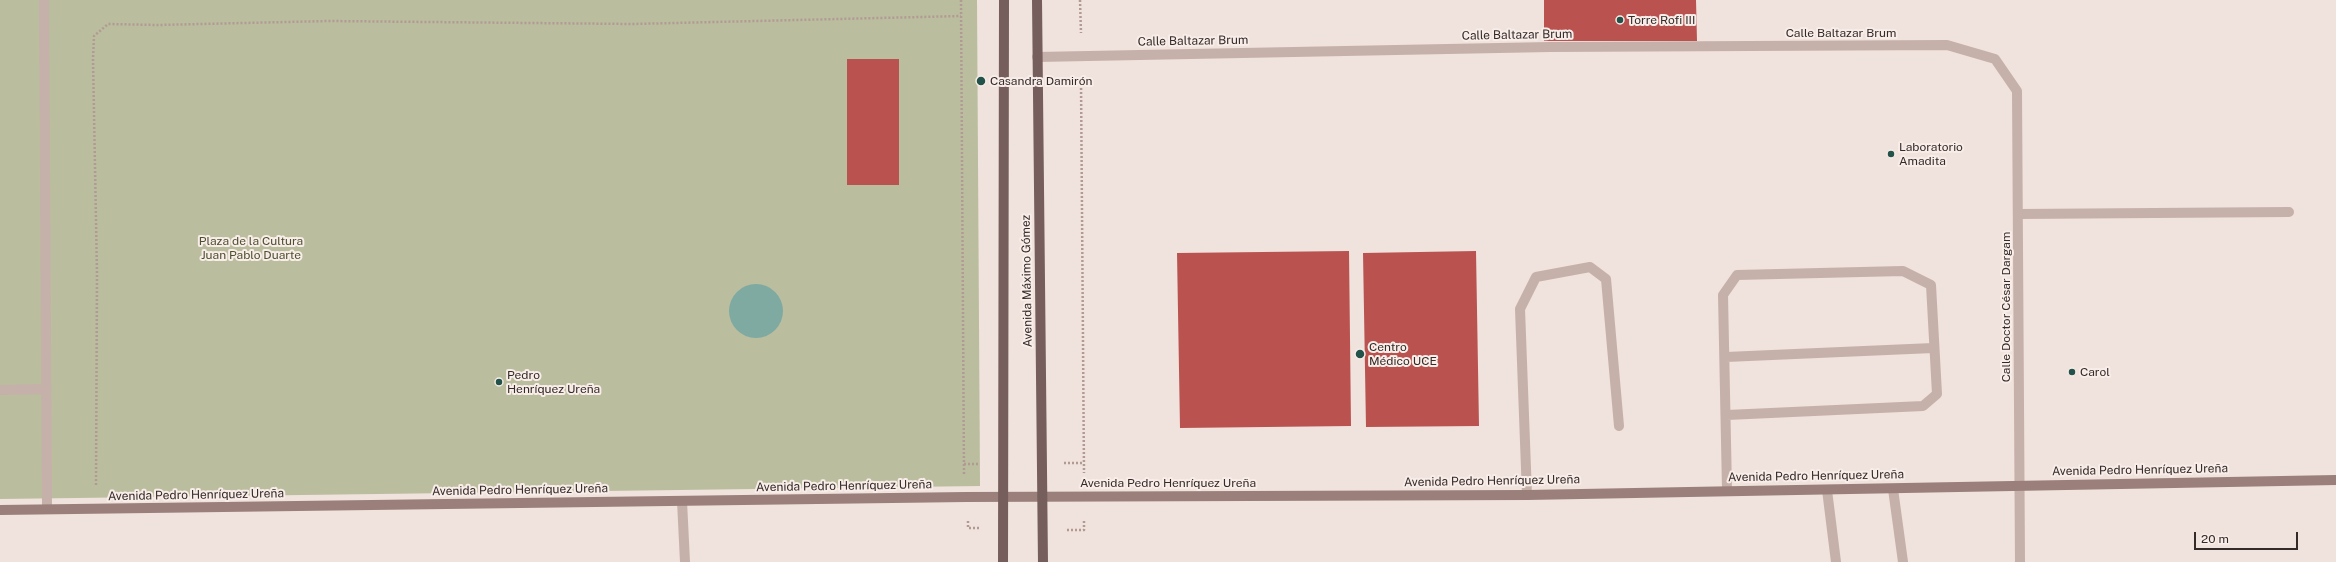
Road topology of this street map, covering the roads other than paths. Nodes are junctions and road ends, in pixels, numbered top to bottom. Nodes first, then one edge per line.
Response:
1 (44, 0) edge
2 (1004, 0) edge
3 (1037, 0) edge
4 (1038, 57) junction
5 (1995, 59) joint
6 (2289, 212) dead end
7 (2019, 214) junction
8 (1933, 348) junction
9 (1726, 357) junction
10 (46, 389) junction
11 (0, 390) edge
12 (1726, 416) junction
13 (1619, 426) dead end
14 (2336, 480) edge
15 (2020, 484) junction
16 (1894, 488) junction
17 (1727, 490) junction
18 (1828, 490) junction
19 (1527, 495) junction
20 (1003, 497) junction
21 (1042, 497) junction
22 (682, 501) junction
23 (47, 509) junction
24 (0, 510) edge
25 (685, 562) edge
26 (1003, 562) edge
27 (1043, 562) edge
28 (1836, 562) edge
29 (1903, 562) edge
30 (2020, 562) edge

1 - 10 street
2 - 20 main road, Avenida Máximo Gómez
3 - 4 main road, Avenida Máximo Gómez
4 - 5 street, Calle Baltazar Brum
4 - 21 main road, Avenida Máximo Gómez
5 - 7 street, Calle Doctor César Dargam
6 - 7 street
7 - 15 street, Calle Doctor César Dargam
8 - 9 street
8 - 9 street
8 - 12 street
9 - 12 street
10 - 11 street
10 - 23 street
12 - 17 street
13 - 19 street
14 - 15 main road, Avenida Pedro Henríquez Ureña
15 - 16 main road, Avenida Pedro Henríquez Ureña
15 - 30 street, Calle Doctor César Dargam
16 - 18 main road, Avenida Pedro Henríquez Ureña
16 - 29 street
17 - 18 main road, Avenida Pedro Henríquez Ureña
17 - 19 main road, Avenida Pedro Henríquez Ureña
18 - 28 street
19 - 21 main road, Avenida Pedro Henríquez Ureña
20 - 21 main road, Avenida Pedro Henríquez Ureña
20 - 22 main road, Avenida Pedro Henríquez Ureña
20 - 26 main road, Avenida Máximo Gómez
21 - 27 main road, Avenida Máximo Gómez
22 - 23 main road, Avenida Pedro Henríquez Ureña
22 - 25 street
23 - 24 main road, Avenida Pedro Henríquez Ureña

